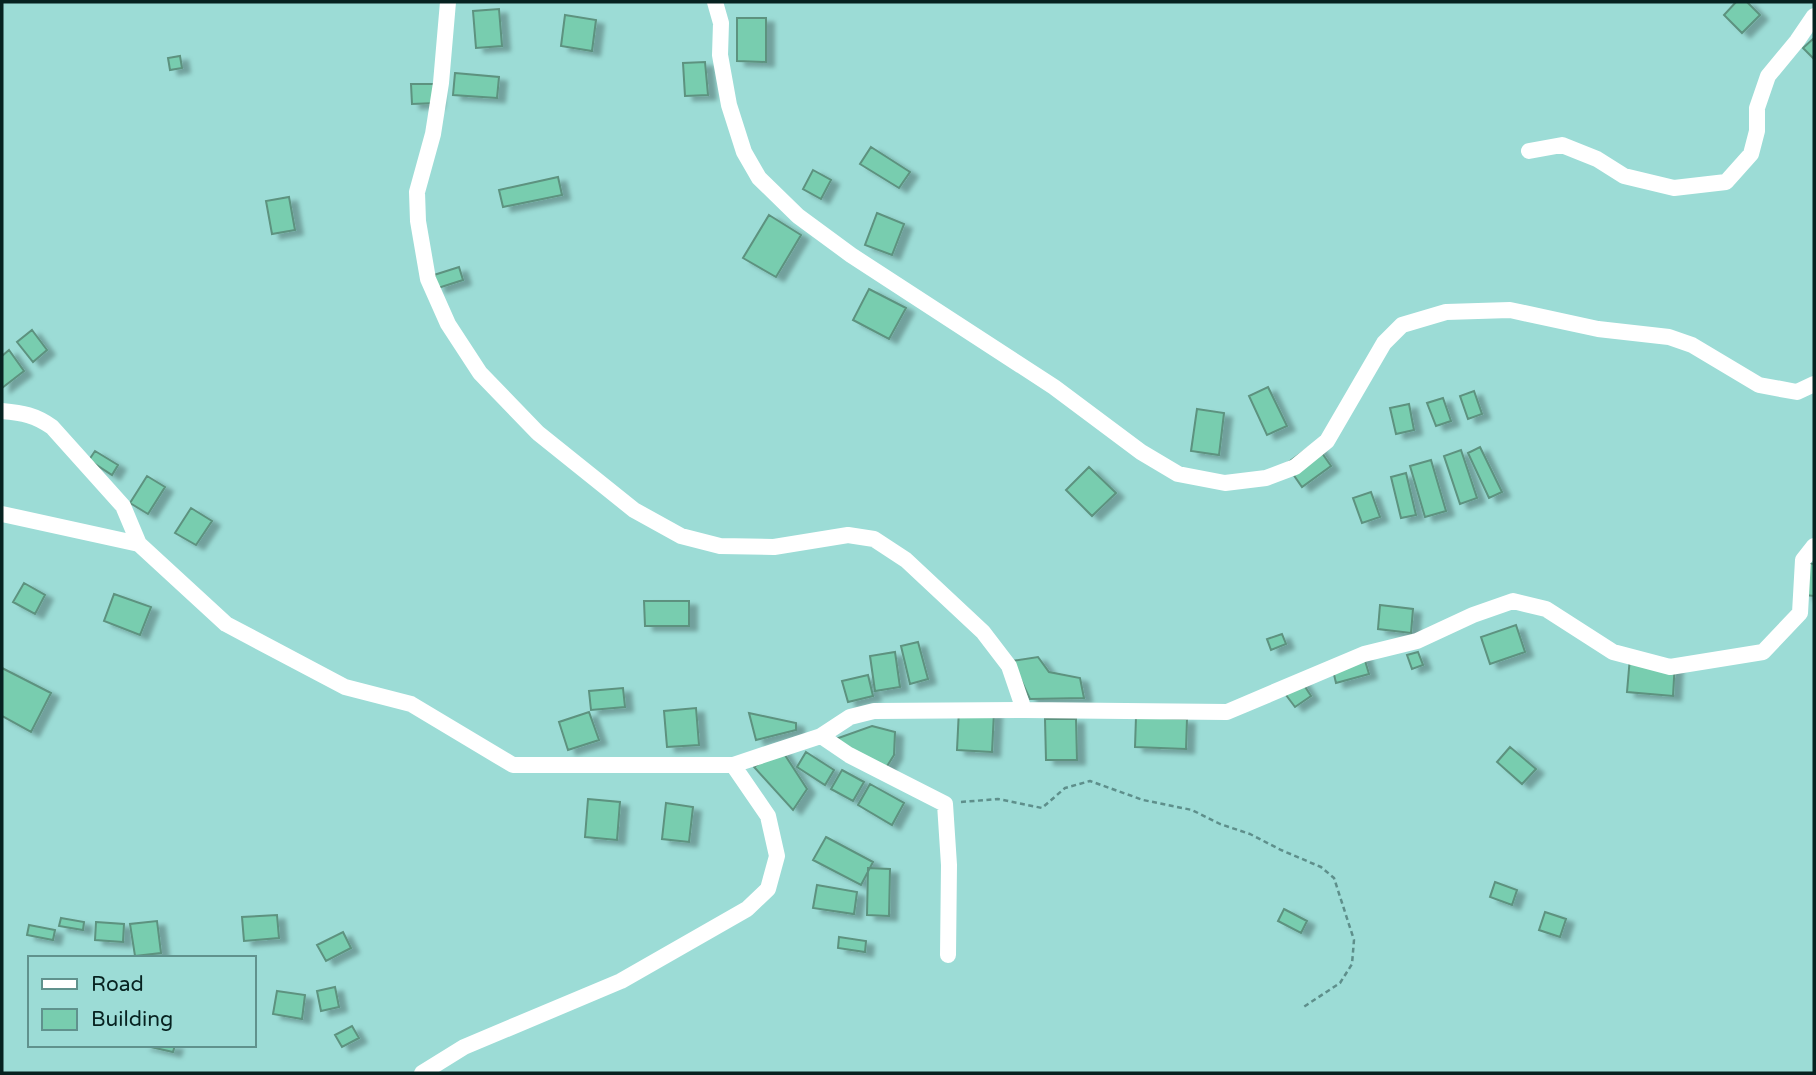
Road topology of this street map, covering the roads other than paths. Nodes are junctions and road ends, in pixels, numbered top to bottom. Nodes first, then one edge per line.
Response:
1 (448, 2) edge
2 (715, 2) edge
3 (1814, 16) edge
4 (1529, 150) dead end
5 (1814, 384) edge
6 (2, 411) edge
7 (2, 514) edge
8 (139, 544) junction
9 (1814, 546) edge
10 (1807, 613) edge
11 (1024, 710) junction
12 (821, 736) junction
13 (733, 765) junction
14 (948, 955) dead end
15 (422, 1073) edge

1 - 11 street
2 - 5 street
3 - 4 street
6 - 8 street
7 - 8 street
8 - 13 street
9 - 10 street
10 - 11 street
11 - 12 street
12 - 13 street
12 - 14 street
13 - 15 street

